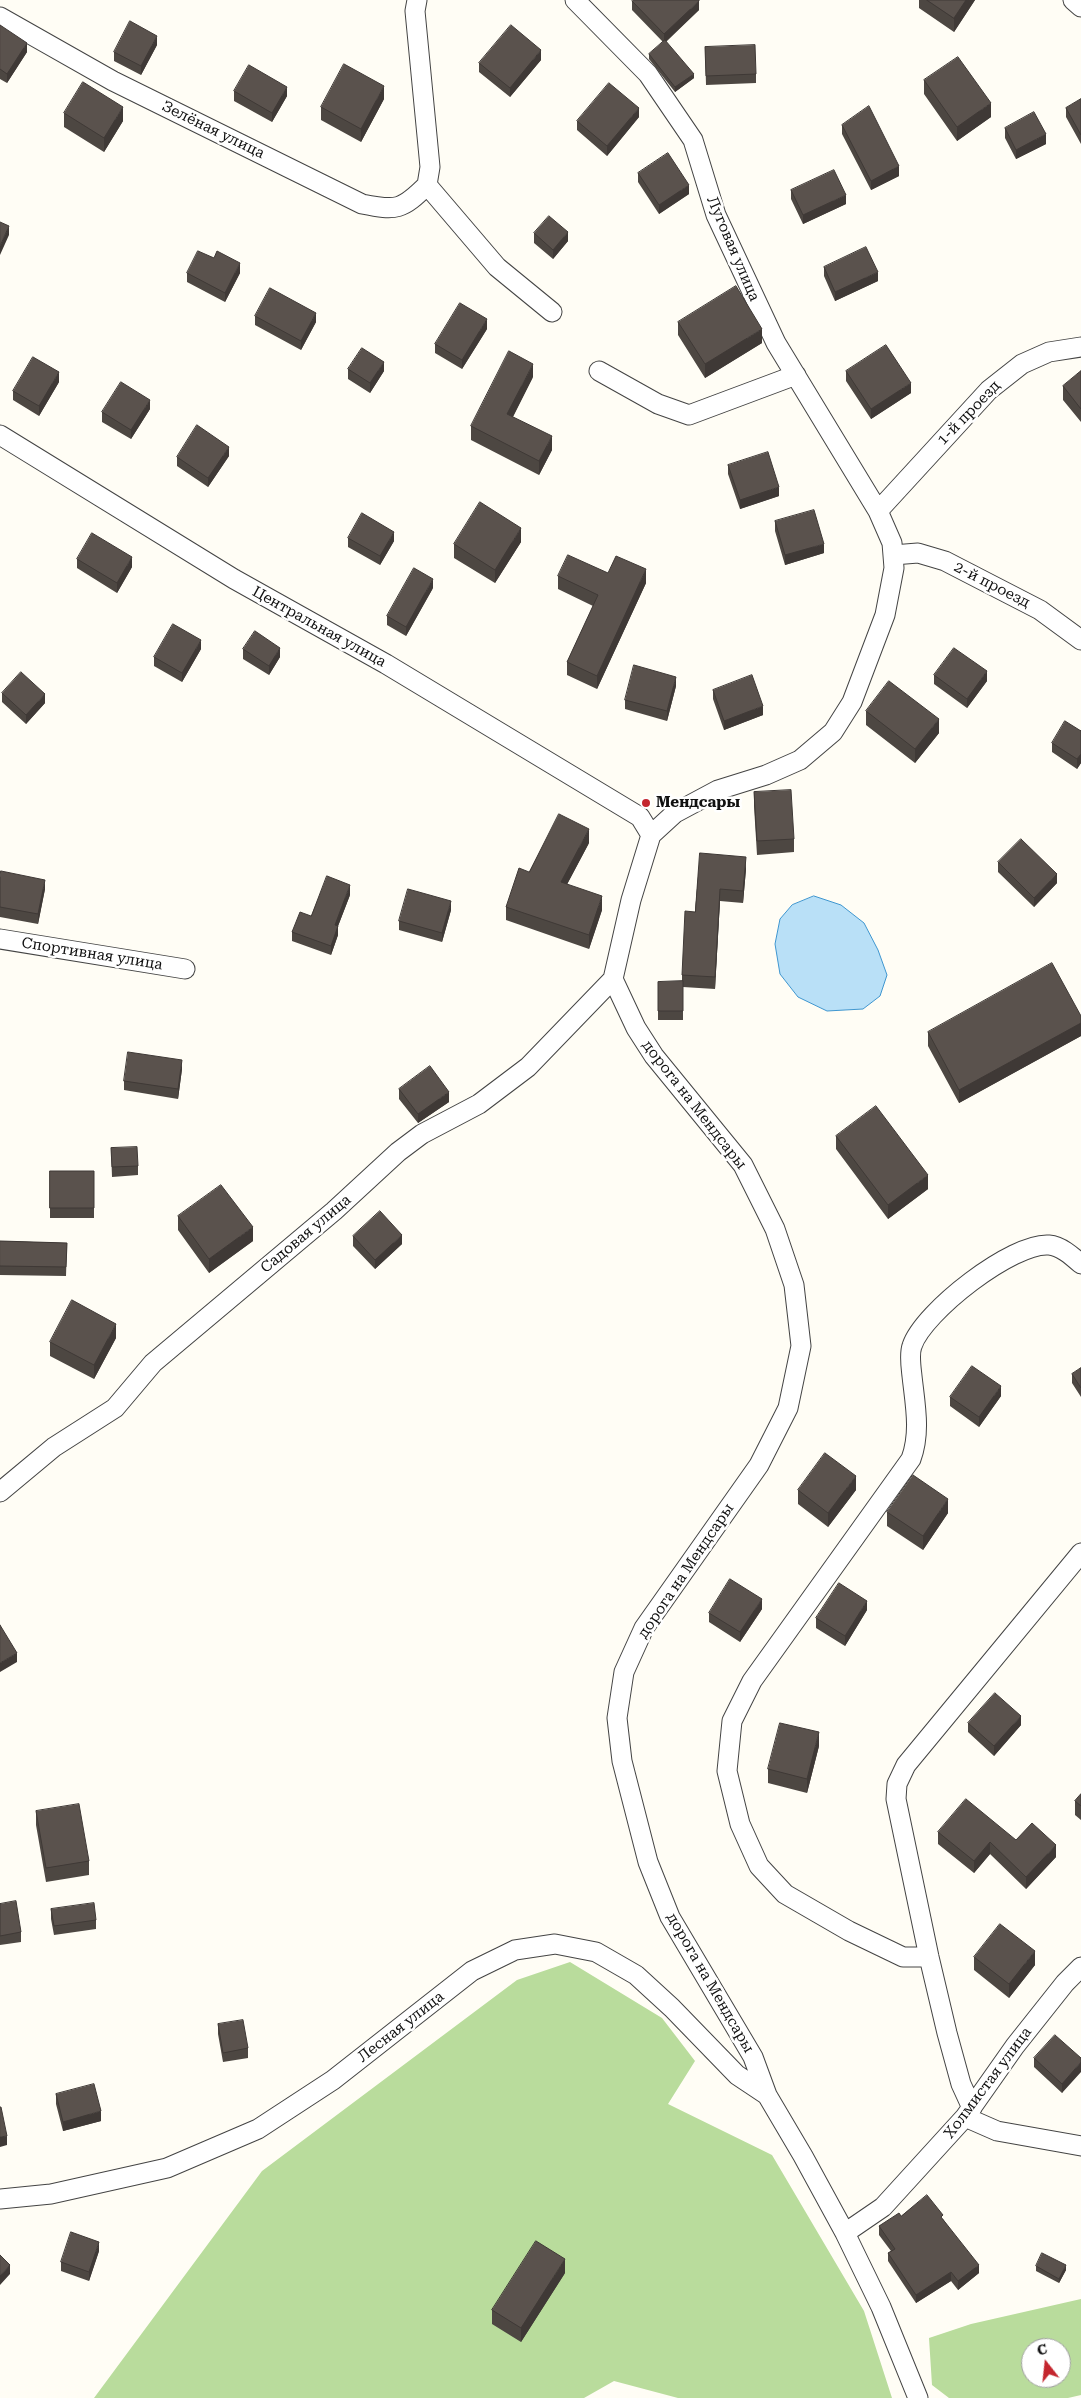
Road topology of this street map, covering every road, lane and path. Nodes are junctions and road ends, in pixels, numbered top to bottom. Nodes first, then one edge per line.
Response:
1 (417, 0) edge
2 (575, 0) edge
3 (1074, 0) edge
4 (1081, 6) edge
5 (0, 17) edge
6 (427, 184) junction
7 (552, 312) dead end
8 (1081, 348) edge
9 (599, 371) dead end
10 (796, 375) junction
11 (0, 435) edge
12 (878, 511) junction
13 (894, 555) junction
14 (1081, 640) edge
15 (652, 835) junction
16 (0, 939) edge
17 (185, 969) dead end
18 (613, 979) junction
19 (1081, 1264) edge
20 (0, 1492) edge
21 (1081, 1553) edge
22 (929, 1957) junction
23 (1081, 1967) edge
24 (766, 2095) junction
25 (968, 2113) junction
26 (1081, 2146) edge
27 (0, 2199) edge
28 (845, 2233) junction
29 (918, 2398) edge

1 - 6 street
2 - 10 street, Луговая улица
3 - 4 street
5 - 6 street, Зелёная улица
6 - 7 street
8 - 12 street, 1-й проезд
9 - 10 street
10 - 12 street, Луговая улица
11 - 15 street, Центральная улица
12 - 13 street, Луговая улица
13 - 14 street, 2-й проезд
13 - 15 street, Луговая улица
15 - 18 street
16 - 17 street, Спортивная улица
18 - 20 street, Садовая улица
18 - 24 street, дорога на Мендсары
19 - 22 street
21 - 22 street
22 - 25 street
23 - 25 street, Холмистая улица
24 - 27 street, Лесная улица
24 - 28 street, дорога на Мендсары
25 - 26 street
25 - 28 street, Холмистая улица
28 - 29 street, дорога на Мендсары

